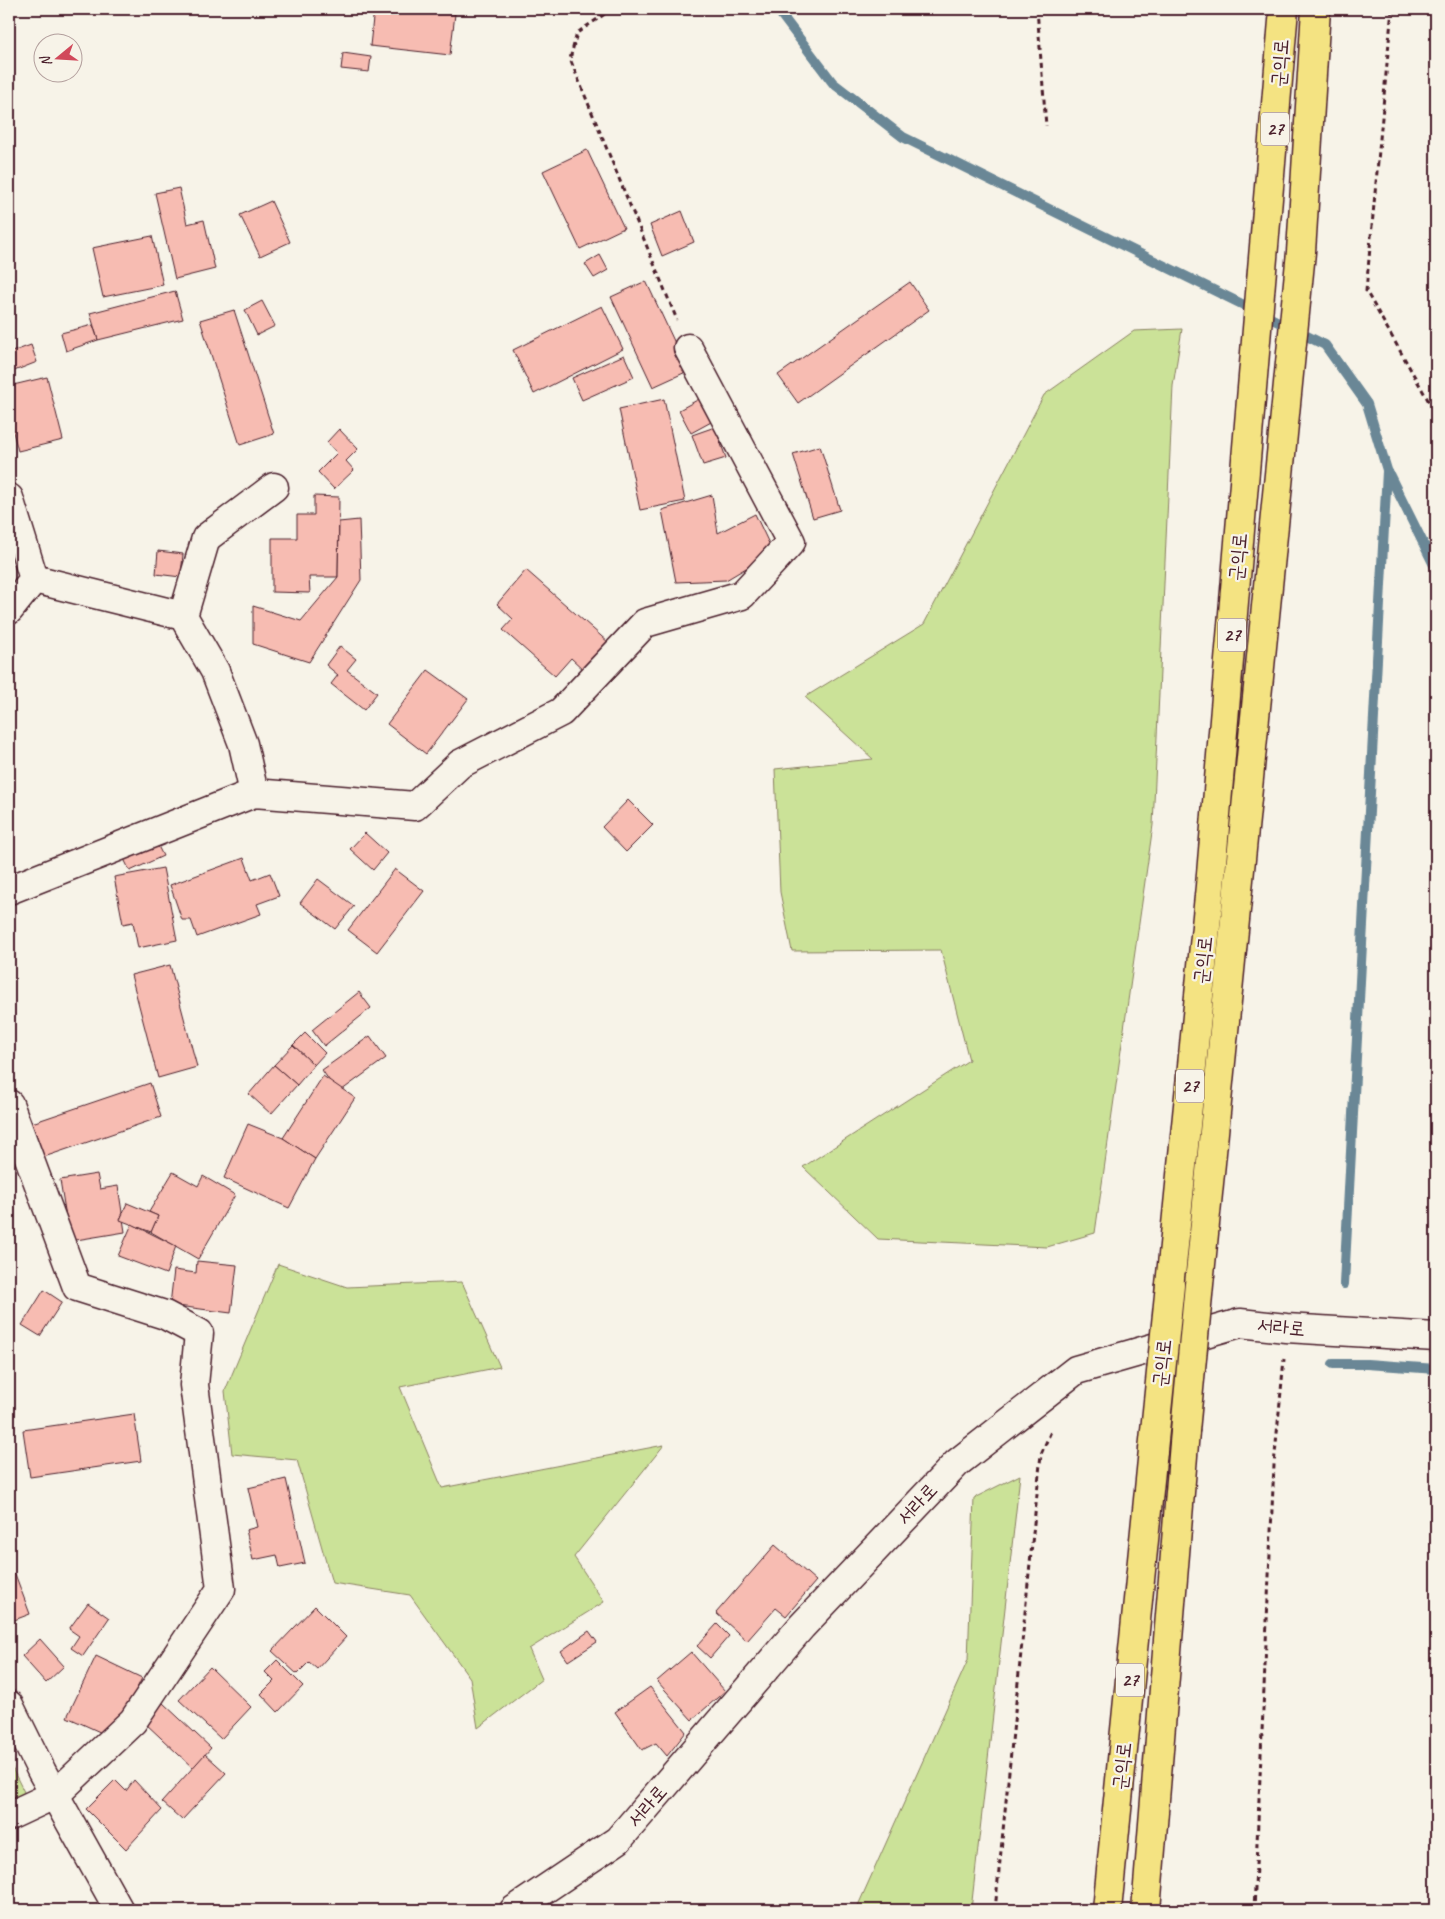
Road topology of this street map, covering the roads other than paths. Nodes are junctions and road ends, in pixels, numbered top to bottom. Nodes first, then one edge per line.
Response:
1 (1284, 9) edge
2 (1316, 9) edge
3 (688, 348) road end
4 (274, 487) dead end
5 (9, 498) edge
6 (34, 579) junction
7 (9, 610) edge
8 (183, 616) junction
9 (254, 793) junction
10 (9, 890) edge
11 (9, 1104) edge
12 (1436, 1337) edge
13 (9, 1705) edge
14 (56, 1794) junction
15 (9, 1816) edge
16 (119, 1910) edge
17 (514, 1910) edge
18 (1107, 1910) edge
19 (1146, 1910) edge

1 - 18 highway, 군익로 / 27, bridge
2 - 19 highway, 군익로, bridge
3 - 9 street
4 - 8 street
5 - 6 street
6 - 7 street
6 - 8 street
8 - 9 street
9 - 10 street
11 - 14 street
12 - 17 street, 서라로
13 - 14 street
14 - 15 street
14 - 16 street

